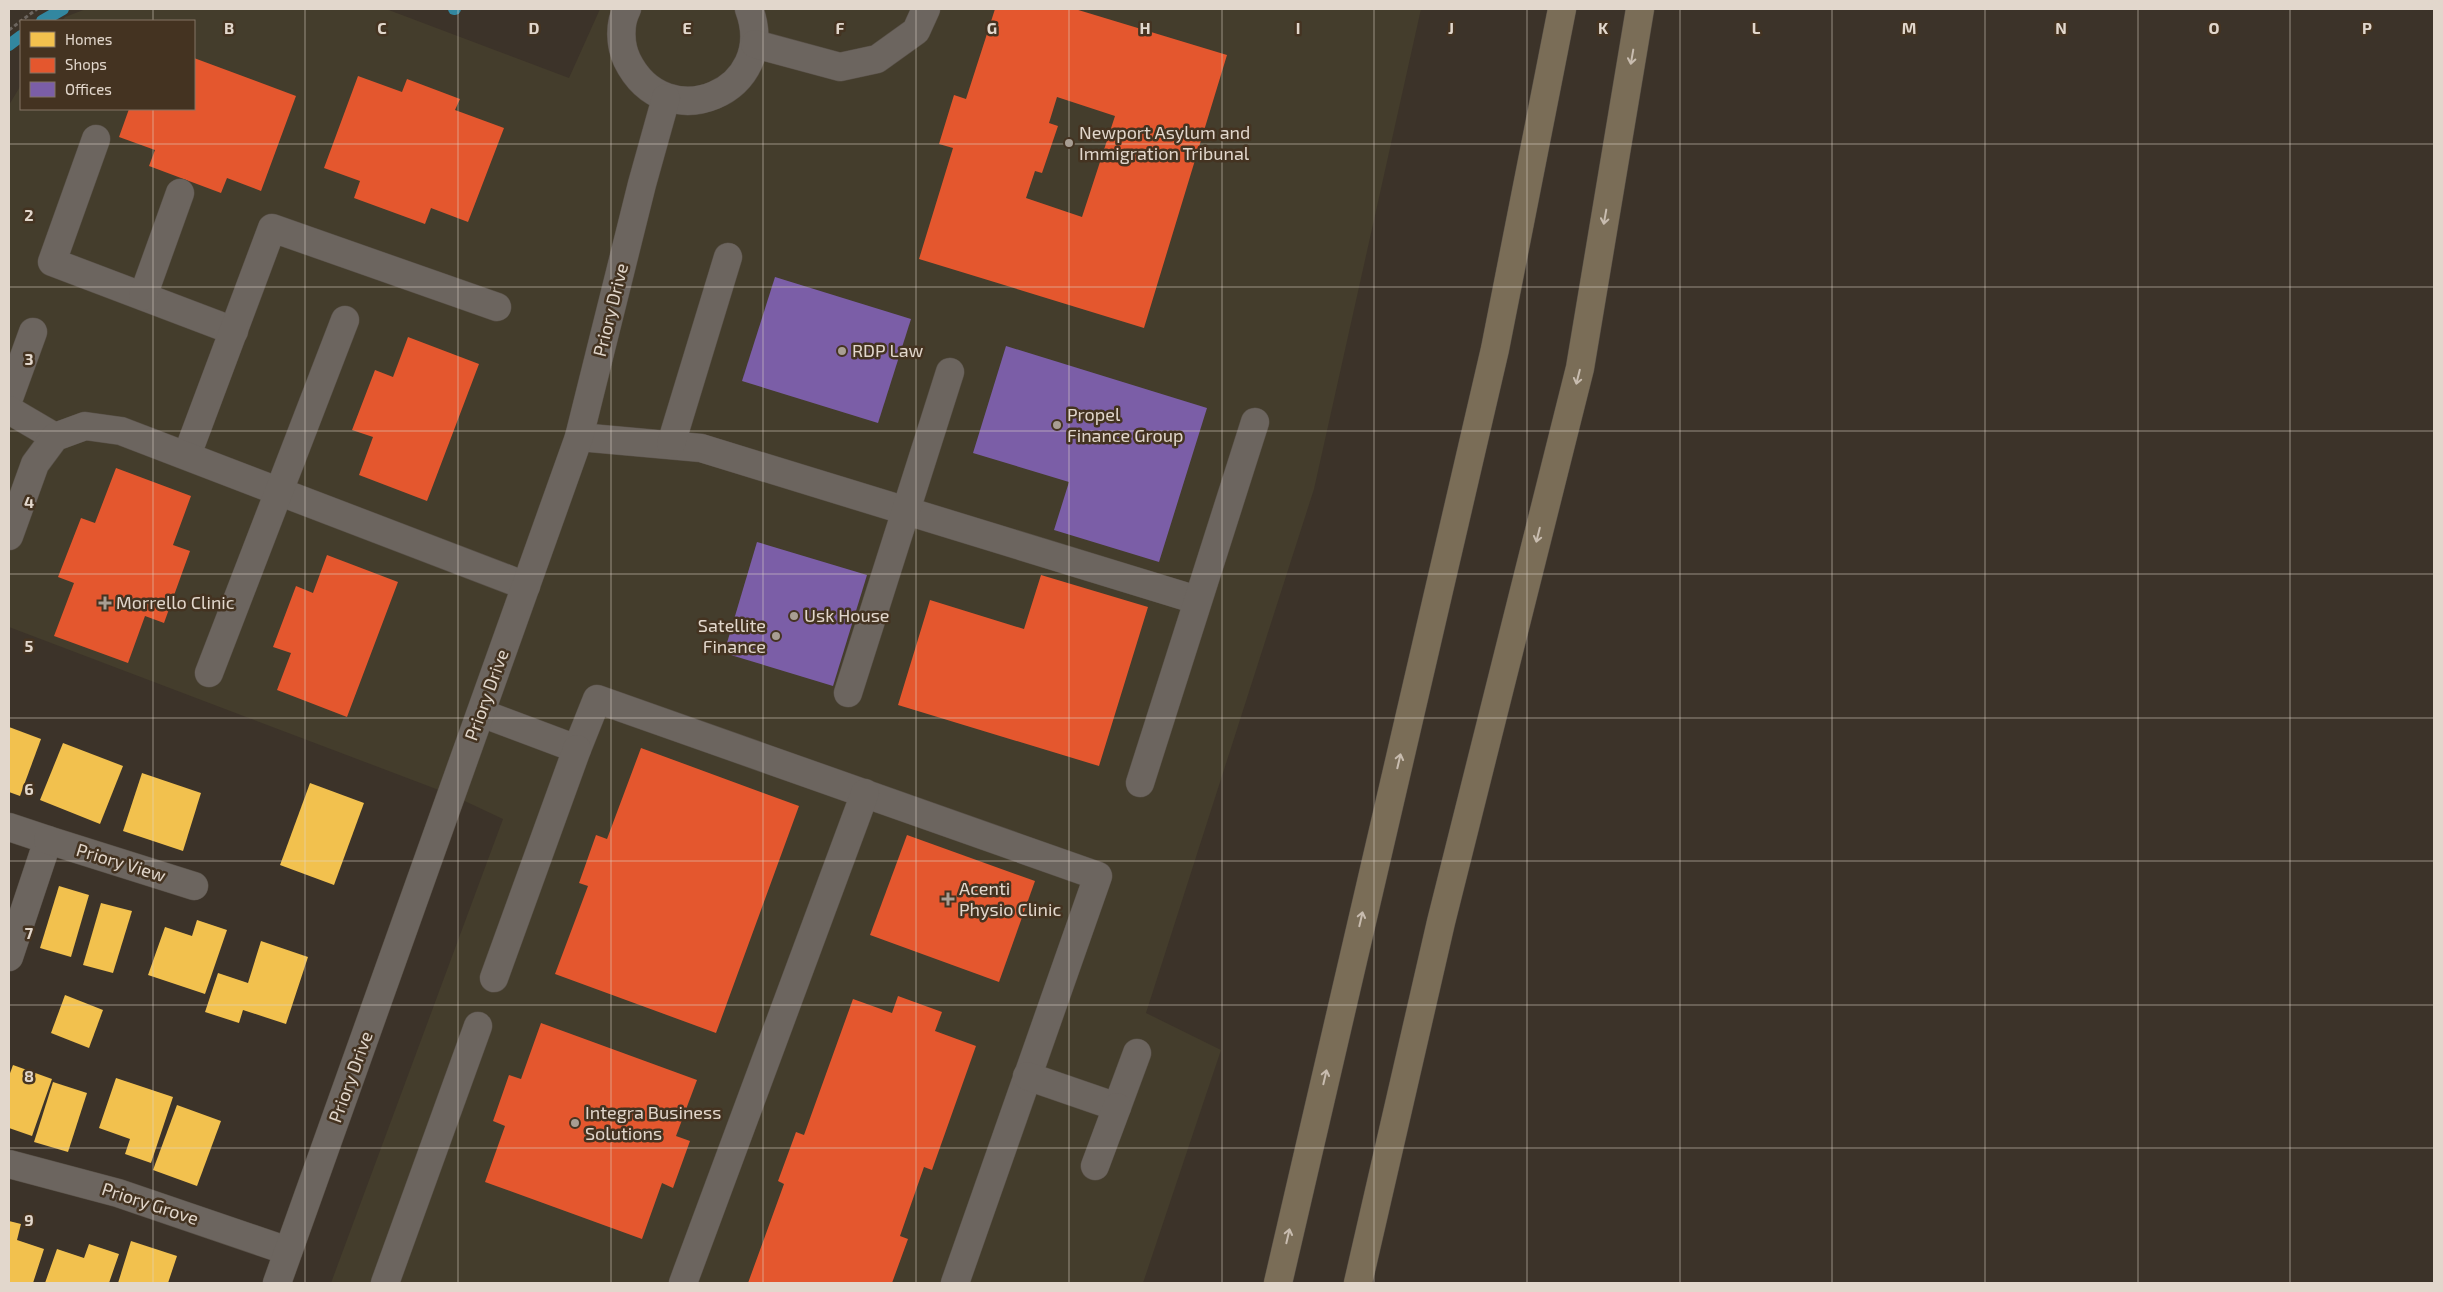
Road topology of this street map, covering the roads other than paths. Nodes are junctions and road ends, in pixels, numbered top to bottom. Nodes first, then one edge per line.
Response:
1 (750, 9) edge
2 (926, 9) edge
3 (1562, 9) edge
4 (1640, 9) edge
5 (622, 10) edge
6 (755, 44) junction
7 (666, 98) junction
8 (96, 139) dead end
9 (180, 193) dead end
10 (728, 257) dead end
11 (143, 296) junction
12 (497, 307) dead end
13 (345, 320) dead end
14 (234, 331) junction
15 (33, 332) dead end
16 (950, 372) dead end
17 (9, 398) edge
18 (9, 410) edge
19 (1255, 422) dead end
20 (55, 437) junction
21 (579, 437) junction
22 (671, 444) junction
23 (187, 455) junction
24 (279, 489) junction
25 (906, 511) junction
26 (9, 536) edge
27 (526, 586) junction
28 (1197, 600) junction
29 (209, 673) dead end
30 (848, 693) dead end
31 (481, 713) junction
32 (577, 749) junction
33 (1140, 783) dead end
34 (864, 794) junction
35 (9, 827) edge
36 (48, 840) junction
37 (194, 886) dead end
38 (9, 957) edge
39 (494, 978) dead end
40 (478, 1026) dead end
41 (1137, 1053) dead end
42 (1028, 1076) junction
43 (1117, 1107) junction
44 (9, 1164) edge
45 (1095, 1166) dead end
46 (288, 1251) junction
47 (277, 1283) edge
48 (385, 1283) edge
49 (683, 1283) edge
50 (954, 1283) edge
51 (1278, 1283) edge
52 (1358, 1283) edge

1 - 6 street
2 - 6 street
51 -> 3 highway
4 -> 52 highway
5 - 7 street
6 - 7 street
7 - 21 street, Priory Drive
8 - 11 street
9 - 11 street
10 - 22 street
11 - 14 street
12 - 14 street
13 - 24 street
14 - 23 street
15 - 17 street
16 - 25 street
18 - 20 street
19 - 28 street
20 - 23 street
20 - 26 street
21 - 22 street
21 - 27 street, Priory Drive
22 - 25 street
23 - 24 street
24 - 27 street
24 - 29 street
25 - 28 street
25 - 30 street
27 - 31 street, Priory Drive
28 - 33 street
31 - 32 street
31 - 46 street, Priory Drive
32 - 34 street
32 - 39 street
34 - 42 street
34 - 49 street
35 - 36 street, Priory View
36 - 37 street, Priory View
36 - 38 street
40 - 48 street
41 - 43 street
42 - 43 street
42 - 50 street
43 - 45 street
44 - 46 street, Priory Grove
46 - 47 street, Priory Drive

